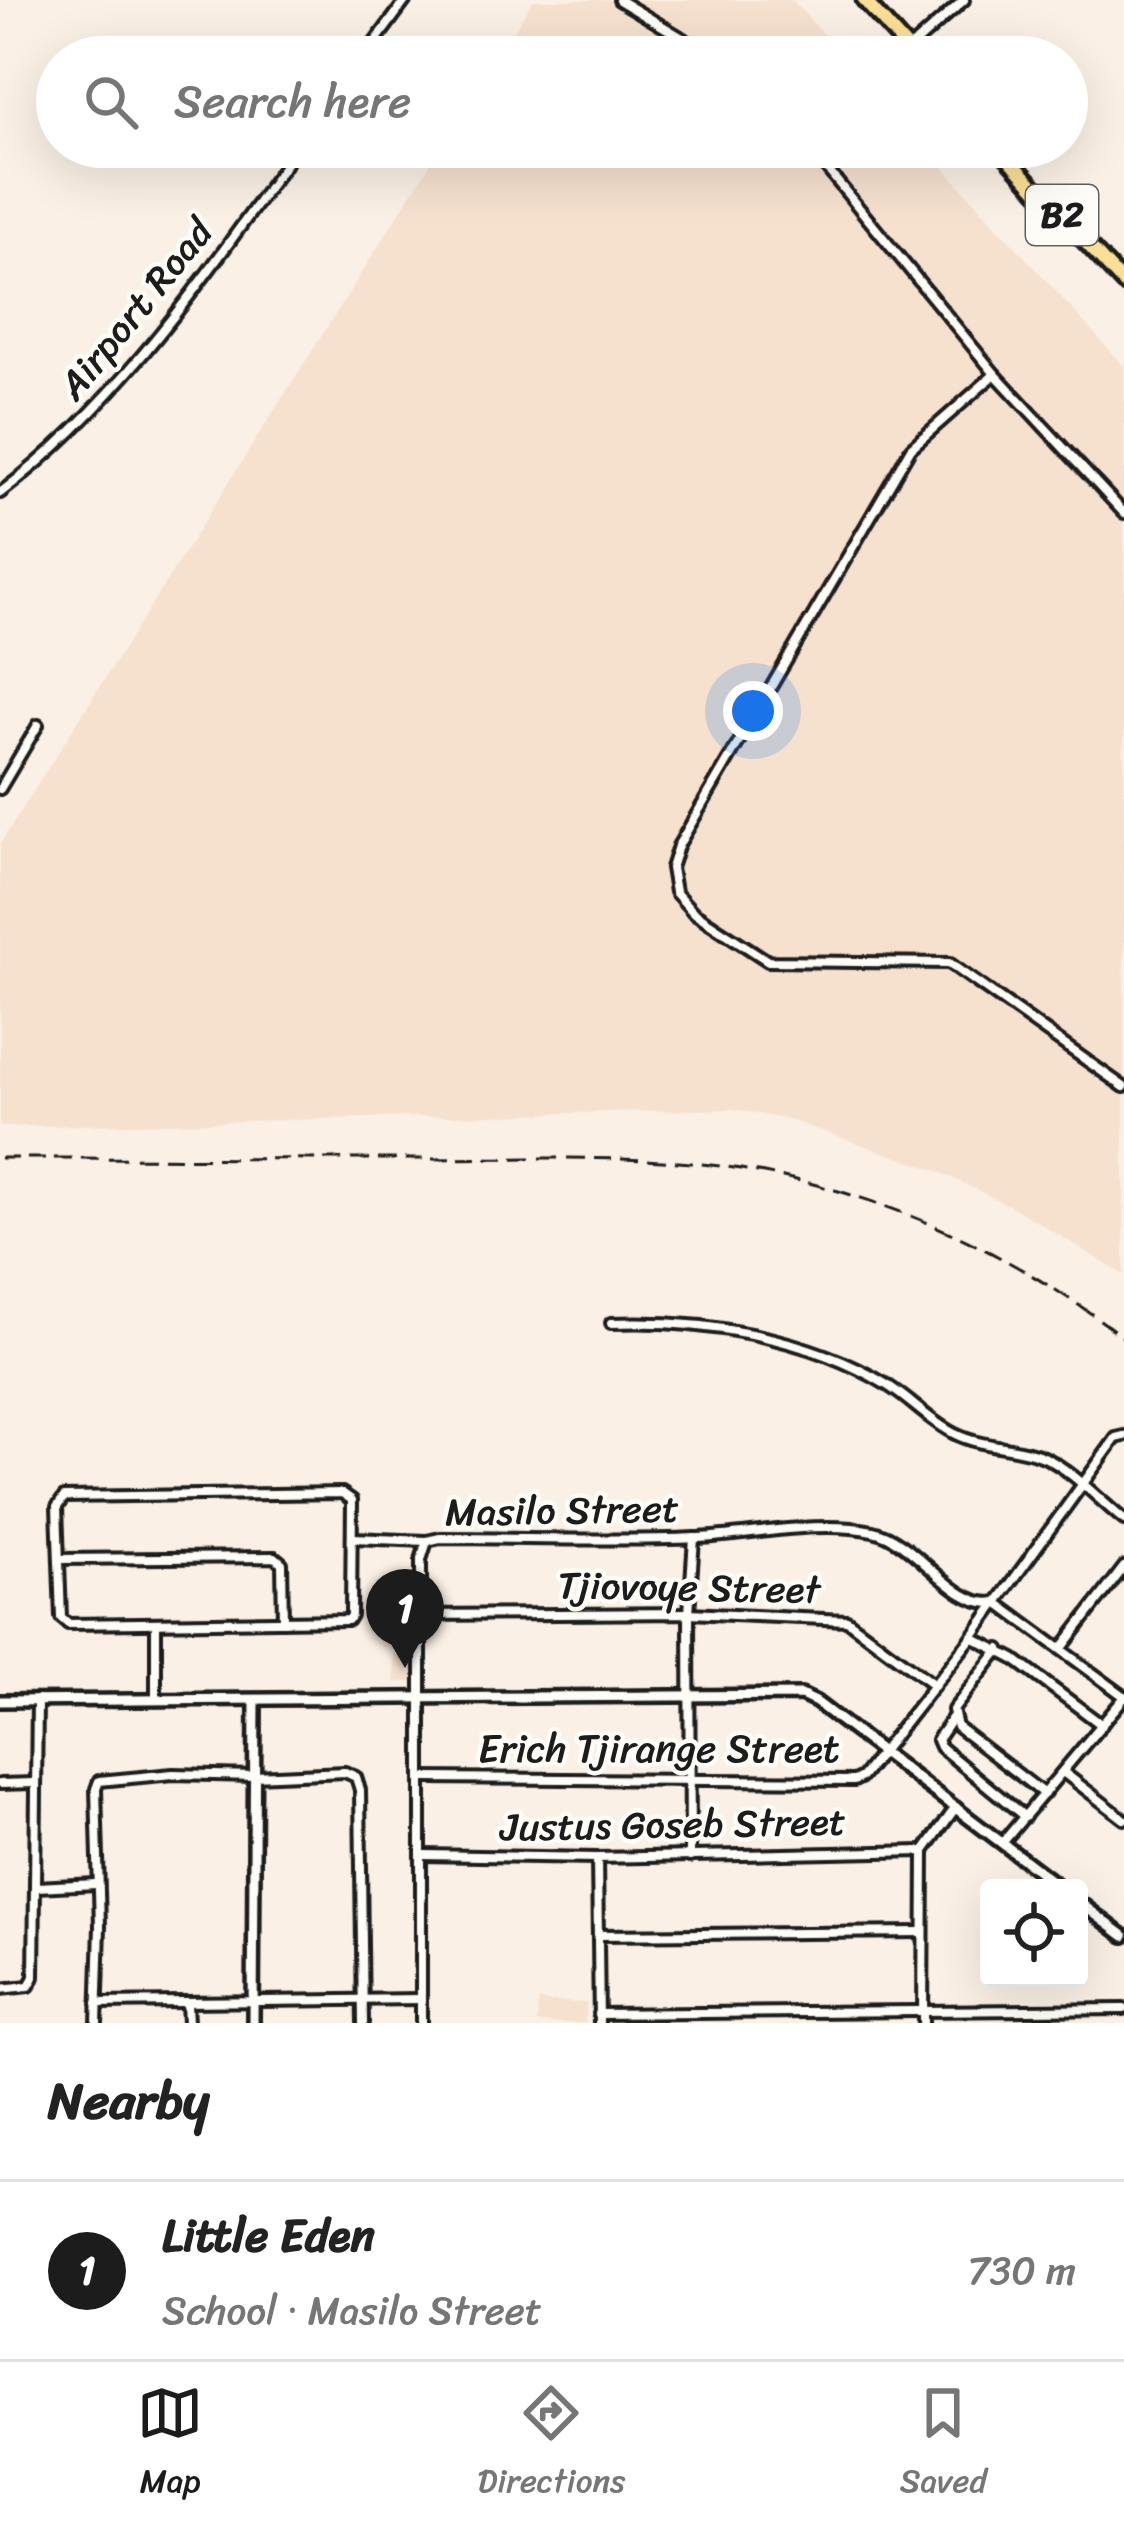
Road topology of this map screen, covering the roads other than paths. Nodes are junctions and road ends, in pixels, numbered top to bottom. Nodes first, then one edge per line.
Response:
1 (406, 0) edge
2 (619, 0) edge
3 (864, 0) edge
4 (964, 0) edge
5 (379, 36) edge
6 (679, 36) edge
7 (897, 36) edge
8 (929, 36) edge
9 (283, 168) edge
10 (826, 168) edge
11 (1017, 168) edge
12 (1124, 284) edge
13 (995, 374) junction
14 (0, 493) edge
15 (1124, 512) edge
16 (38, 725) dead end
17 (0, 789) edge
18 (1124, 1088) edge
19 (610, 1323) dead end
20 (1124, 1436) edge
21 (1083, 1487) junction
22 (1124, 1520) edge
23 (353, 1538) junction
24 (694, 1538) junction
25 (427, 1541) junction
26 (60, 1559) junction
27 (1124, 1567) edge
28 (997, 1602) junction
29 (688, 1613) junction
30 (422, 1615) junction
31 (284, 1621) junction
32 (156, 1624) junction
33 (972, 1637) junction
34 (1062, 1648) junction
35 (1000, 1649) junction
36 (934, 1685) junction
37 (156, 1697) junction
38 (689, 1697) junction
39 (1124, 1697) edge
40 (422, 1699) junction
41 (37, 1700) junction
42 (0, 1701) edge
43 (255, 1701) junction
44 (952, 1718) junction
45 (1102, 1725) junction
46 (882, 1752) junction
47 (1063, 1772) junction
48 (254, 1776) junction
49 (423, 1778) junction
50 (689, 1778) junction
51 (35, 1783) junction
52 (0, 1784) edge
53 (1044, 1794) junction
54 (956, 1807) junction
55 (1024, 1817) junction
56 (1124, 1819) edge
57 (1003, 1842) junction
58 (924, 1851) junction
59 (422, 1855) junction
60 (690, 1857) junction
61 (597, 1858) junction
62 (1049, 1879) edge
63 (96, 1884) junction
64 (36, 1887) junction
65 (1088, 1909) edge
66 (923, 1932) junction
67 (599, 1935) junction
68 (1124, 1936) edge
69 (0, 1990) edge
70 (364, 1998) junction
71 (421, 1999) junction
72 (187, 2002) junction
73 (254, 2002) junction
74 (97, 2003) junction
75 (1124, 2009) edge
76 (1077, 2010) junction
77 (923, 2011) junction
78 (1000, 2011) junction
79 (599, 2018) edge
80 (97, 2023) edge
81 (188, 2023) edge
82 (254, 2023) edge
83 (363, 2023) edge
84 (421, 2023) edge
85 (923, 2023) edge
86 (1000, 2023) edge
87 (1077, 2023) edge

1 - 5 street
2 - 6 street
3 - 7 highway
4 - 8 street
9 - 14 street, Airport Road
10 - 13 street
11 - 12 highway, B2
13 - 15 street
13 - 18 street
16 - 17 street
19 - 21 street
20 - 21 street
21 - 22 street
21 - 28 street
23 - 25 street
23 - 26 street
23 - 31 street
24 - 25 street, Masilo Street
24 - 28 street, Masilo Street
24 - 29 street
25 - 30 street, Masilo Street
26 - 31 street
26 - 32 street
27 - 34 street
28 - 33 street
28 - 34 street, Masilo Street
29 - 30 street, Tjiovoye Street
29 - 36 street, Tjiovoye Street
29 - 38 street
30 - 40 street, Masilo Street
31 - 32 street
32 - 37 street
33 - 35 street
33 - 36 street
34 - 39 street, Masilo Street
35 - 44 street
35 - 45 street
36 - 46 street
37 - 41 street
37 - 43 street
38 - 40 street
38 - 46 street
38 - 50 street
39 - 45 street
40 - 43 street
40 - 49 street, Masilo Street
41 - 42 street
41 - 51 street
43 - 48 street
44 - 53 street
44 - 55 street
45 - 47 street
46 - 50 street, Erich Tjirange Street
46 - 54 street
47 - 53 street
47 - 56 street
48 - 63 street
48 - 70 street
48 - 73 street
49 - 50 street, Erich Tjirange Street
49 - 59 street, Masilo Street
50 - 60 street
51 - 52 street
51 - 64 street
53 - 55 street
54 - 57 street
54 - 58 street
55 - 57 street
57 - 62 street
58 - 60 street, Justus Goseb Street
58 - 66 street
59 - 61 street, Justus Goseb Street
59 - 71 street, Masilo Street
60 - 61 street, Justus Goseb Street
61 - 67 street
63 - 64 street
63 - 74 street
64 - 69 street
65 - 68 street
66 - 67 street
66 - 77 street
67 - 79 street
70 - 71 street
70 - 73 street
70 - 83 street
71 - 84 street, Masilo Street
72 - 73 street
72 - 74 street
72 - 81 street
73 - 82 street
74 - 80 street
75 - 76 street
76 - 78 street
76 - 87 street
77 - 78 street
77 - 79 street
77 - 85 street
78 - 86 street

